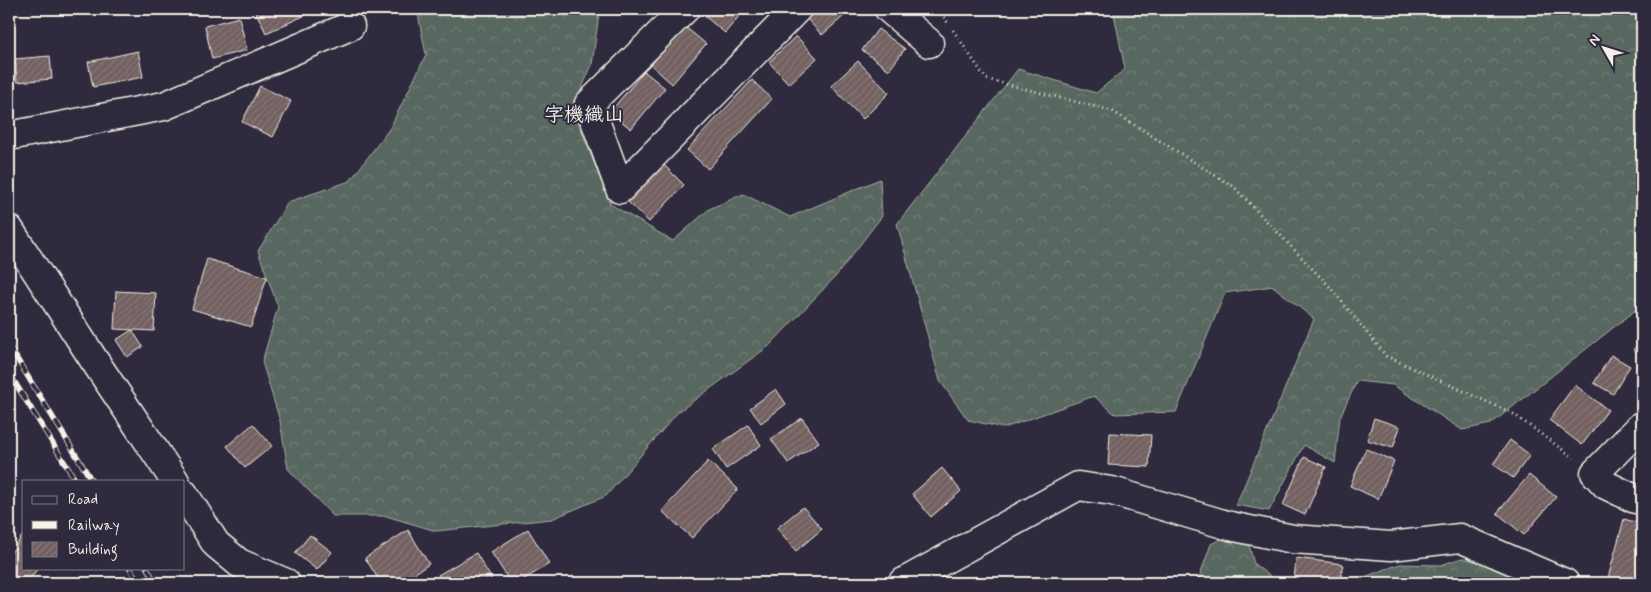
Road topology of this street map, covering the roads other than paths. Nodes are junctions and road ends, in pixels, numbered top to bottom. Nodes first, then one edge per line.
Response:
1 (685, 9) edge
2 (797, 9) edge
3 (889, 9) edge
4 (350, 26) dead end
5 (929, 43) dead end
6 (9, 136) edge
7 (9, 229) edge
8 (1642, 425) edge
9 (174, 480) edge
10 (185, 496) edge
11 (1642, 500) edge
12 (286, 583) edge
13 (902, 583) edge
14 (1565, 583) edge

1 - 2 street
3 - 5 street
4 - 6 street
7 - 9 street
8 - 11 street
10 - 12 street
13 - 14 street

